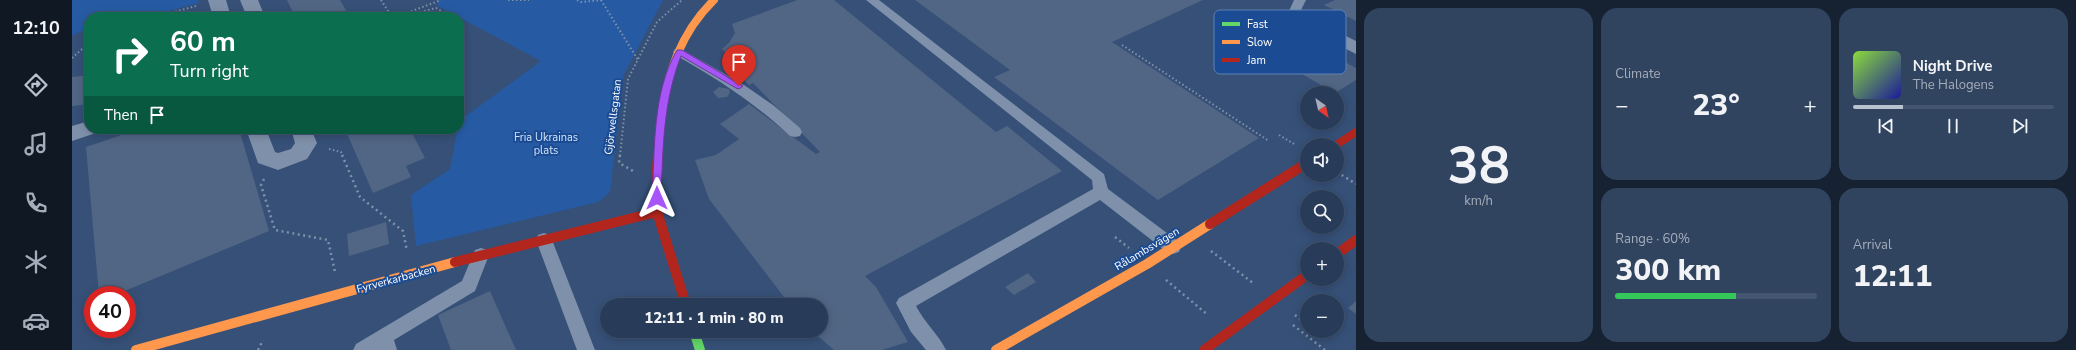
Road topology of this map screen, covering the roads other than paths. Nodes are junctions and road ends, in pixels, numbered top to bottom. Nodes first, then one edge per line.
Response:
1 (217, 0) edge
2 (249, 0) edge
3 (714, 0) edge
4 (872, 0) edge
5 (221, 12) edge
6 (254, 12) edge
7 (1346, 41) edge
8 (1356, 48) edge
9 (679, 52) junction
10 (84, 130) edge
11 (794, 132) dead end
12 (1356, 132) edge
13 (72, 134) edge
14 (258, 134) edge
15 (303, 134) edge
16 (1344, 140) edge
17 (1300, 167) edge
18 (1101, 192) junction
19 (657, 212) junction
20 (544, 240) junction
21 (1356, 240) edge
22 (1173, 247) junction
23 (1344, 249) edge
24 (481, 255) junction
25 (1300, 280) edge
26 (684, 298) edge
27 (696, 338) edge
28 (386, 343) edge
29 (136, 350) edge
30 (362, 350) edge
31 (586, 350) edge
32 (700, 350) edge
33 (937, 350) edge
34 (996, 350) edge
35 (1204, 350) edge

1 - 5 street
2 - 6 street
3 - 9 street
4 - 18 lane
7 - 8 street
9 - 11 lane
9 - 19 street
10 - 13 street
12 - 16 street
14 - 15 street
17 - 22 street, Rålambsvägen
18 - 22 lane
18 - 33 lane
19 - 20 street, Fyrverkarbacken
19 - 26 street
20 - 24 street, Fyrverkarbacken
20 - 31 lane
21 - 23 street
22 - 34 street, Rålambsvägen
24 - 28 lane
24 - 29 street, Fyrverkarbacken
25 - 35 street
27 - 32 street
28 - 30 lane

